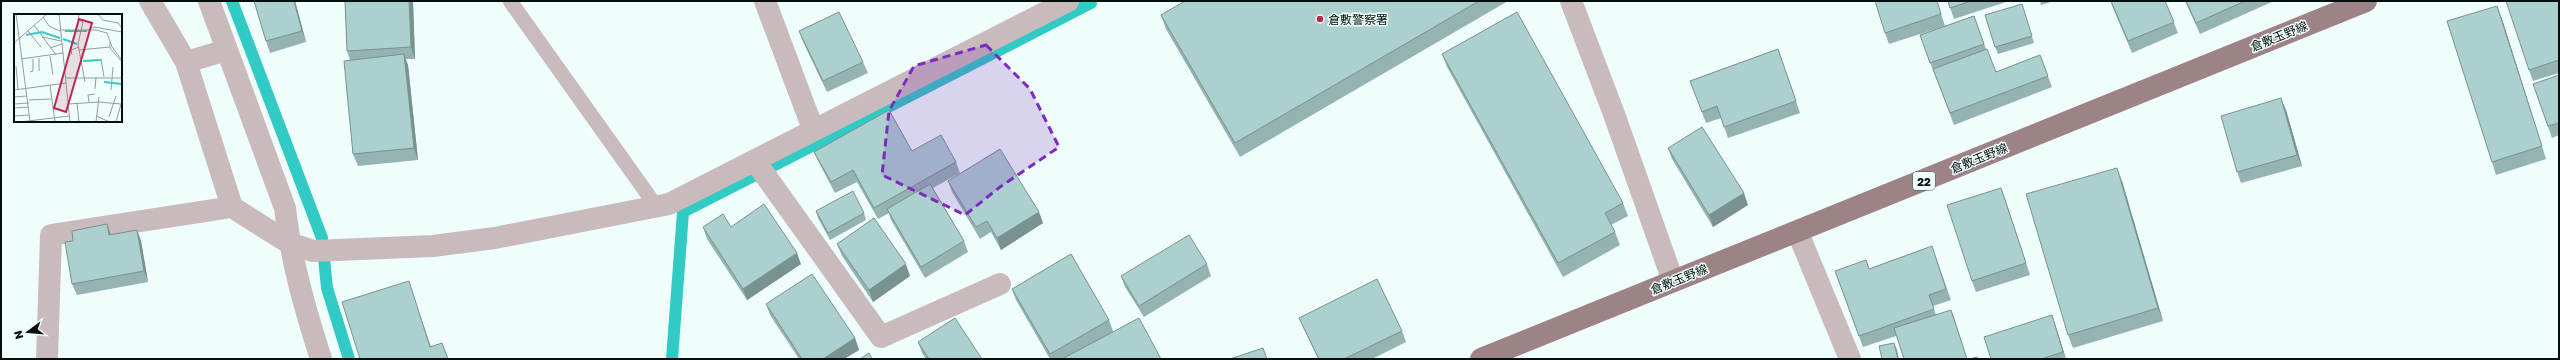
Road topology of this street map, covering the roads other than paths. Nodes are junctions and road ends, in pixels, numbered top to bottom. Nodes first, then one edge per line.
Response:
1 (150, 1) edge
2 (209, 1) edge
3 (510, 1) edge
4 (765, 1) edge
5 (1068, 1) edge
6 (1571, 1) edge
7 (2366, 1) edge
8 (2333, 7) edge
9 (227, 50) junction
10 (186, 62) junction
11 (814, 129) junction
12 (761, 170) junction
13 (656, 206) junction
14 (232, 207) junction
15 (1798, 232) junction
16 (289, 243) junction
17 (1673, 281) junction
18 (1000, 284) dead end
19 (47, 359) edge
20 (321, 359) edge
21 (1481, 359) edge
22 (1850, 359) edge

1 - 10 street
2 - 9 street
3 - 13 lane
4 - 11 street
5 - 11 street
6 - 17 street
7 - 8 main road, 倉敷玉野線 / 22
8 - 15 main road, 倉敷玉野線 / 22
9 - 10 street
9 - 16 street
10 - 14 street
11 - 12 street
12 - 13 street
12 - 18 street
13 - 16 street
14 - 16 street
14 - 19 street
15 - 17 main road, 倉敷玉野線 / 22
15 - 22 street
16 - 20 street
17 - 21 main road, 倉敷玉野線 / 22

